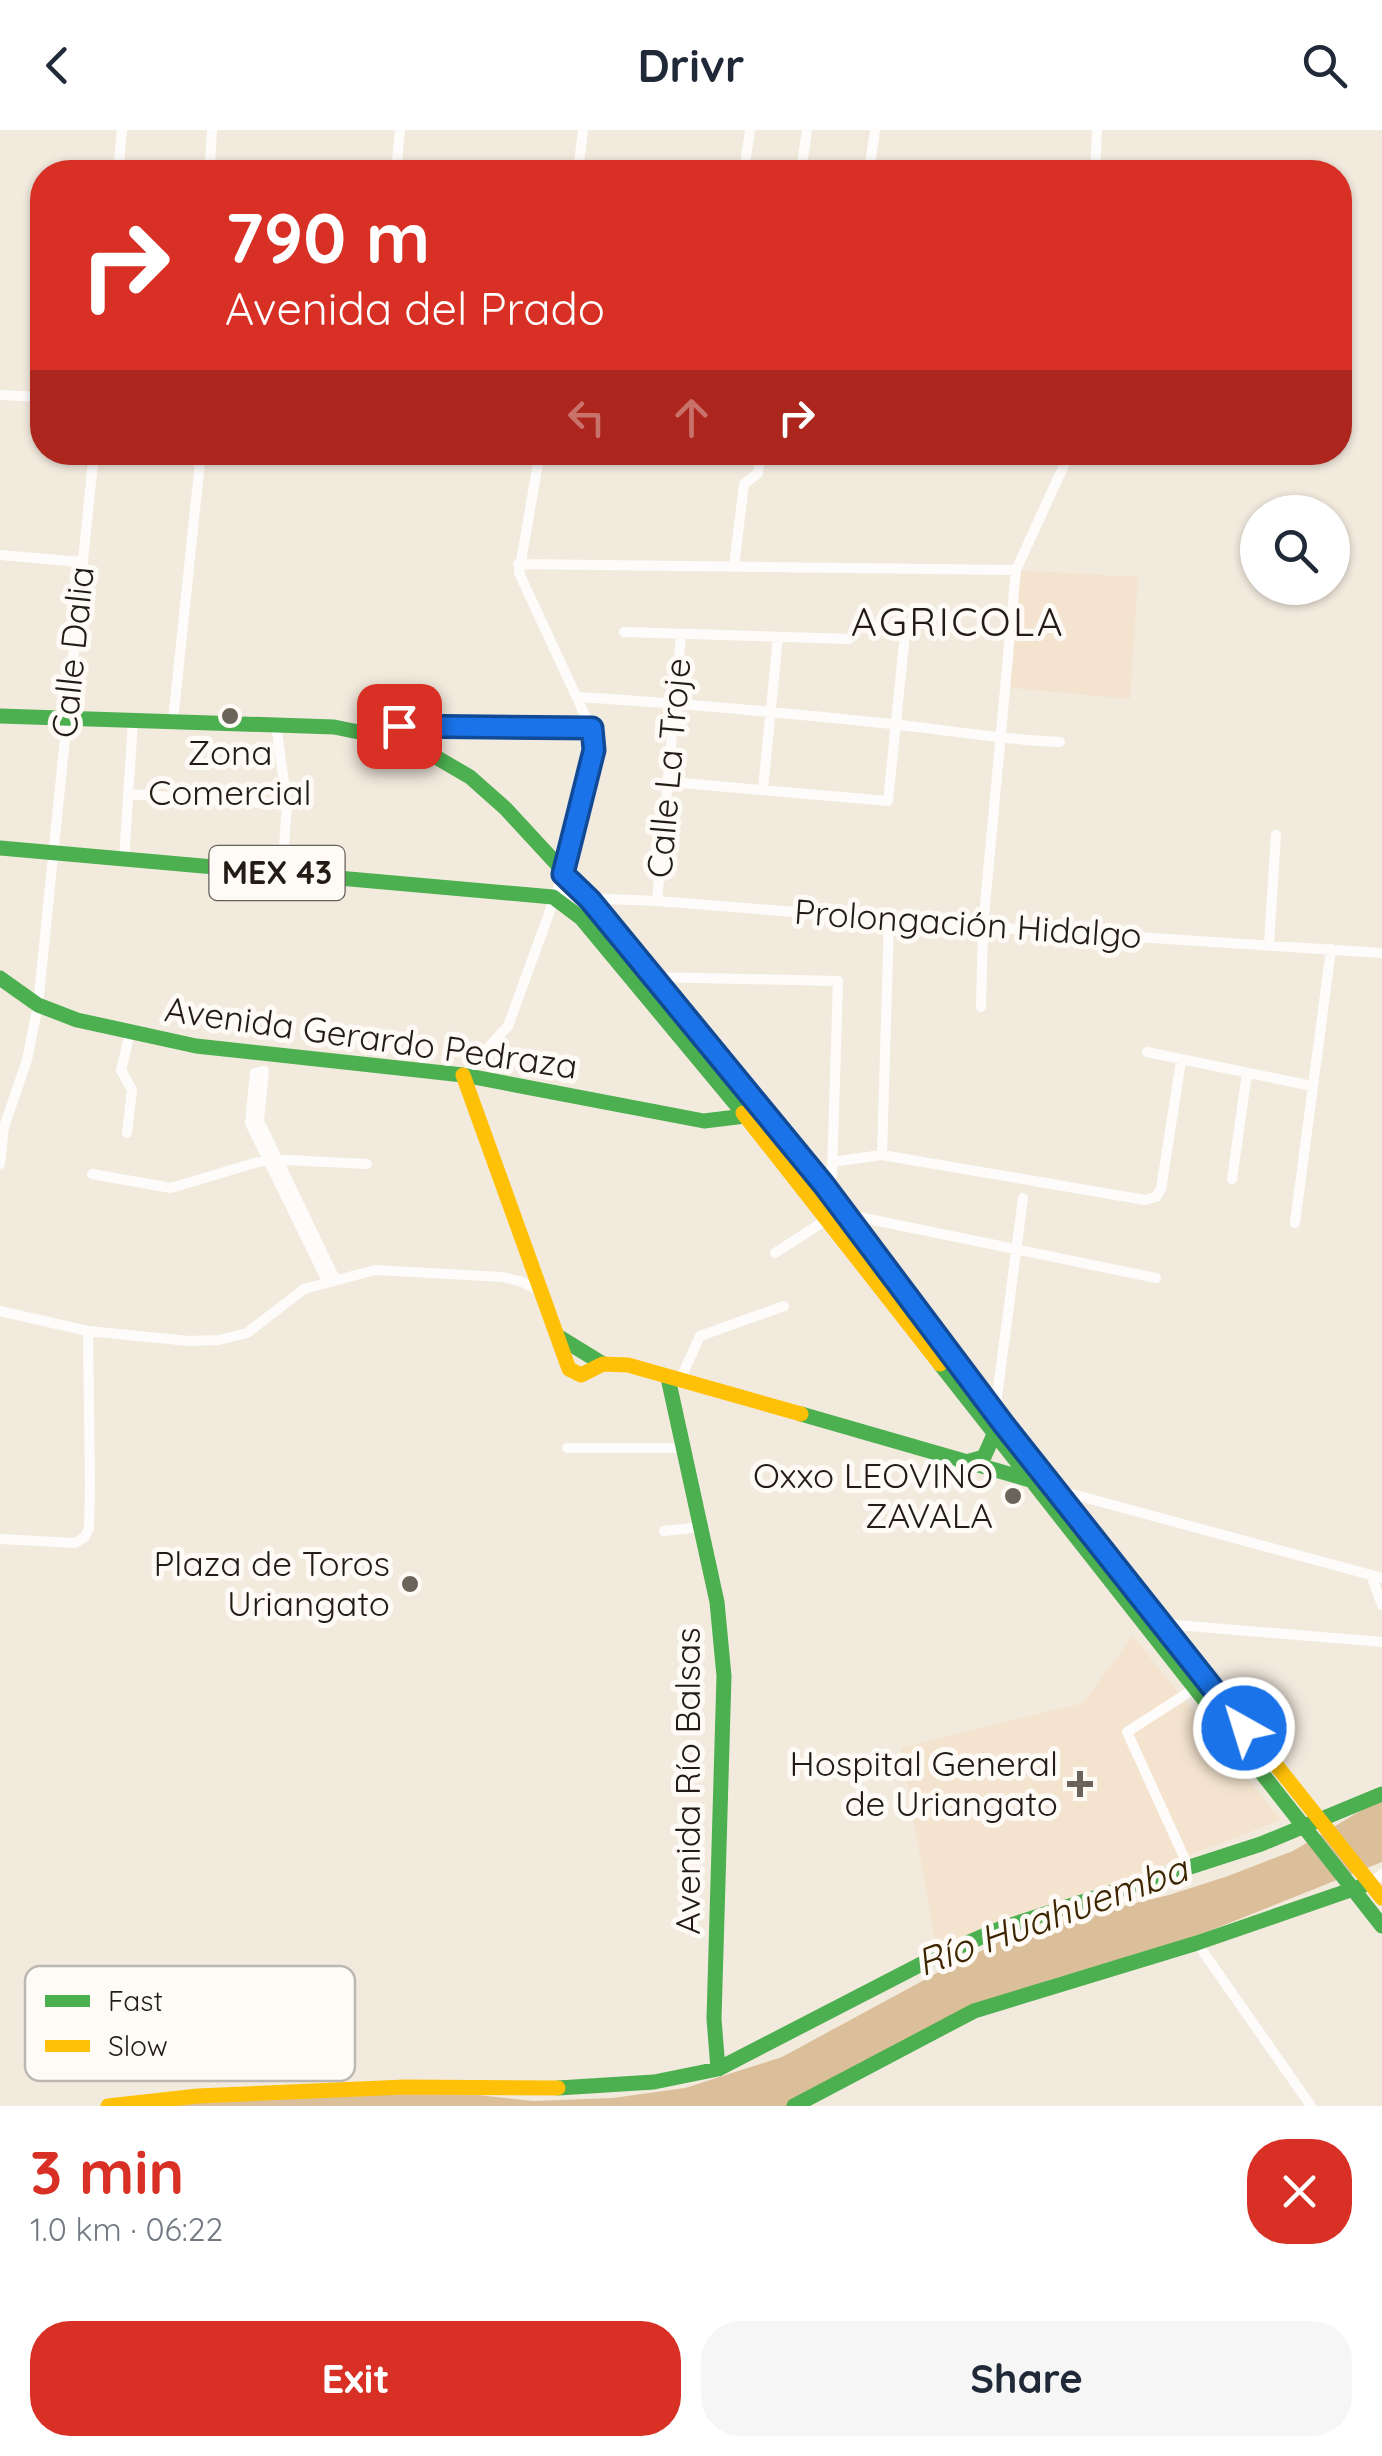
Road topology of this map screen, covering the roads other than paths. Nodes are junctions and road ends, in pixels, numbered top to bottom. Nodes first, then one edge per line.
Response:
1 (122, 130) edge
2 (212, 130) edge
3 (400, 130) edge
4 (583, 130) edge
5 (750, 130) edge
6 (807, 130) edge
7 (875, 130) edge
8 (1096, 130) edge
9 (119, 160) edge
10 (210, 160) edge
11 (397, 160) edge
12 (579, 160) edge
13 (746, 160) edge
14 (803, 160) edge
15 (871, 160) edge
16 (1095, 160) edge
17 (0, 395) edge
18 (30, 396) edge
19 (93, 465) edge
20 (200, 465) edge
21 (537, 465) edge
22 (759, 465) edge
23 (1064, 465) edge
24 (0, 556) edge
25 (82, 562) junction
26 (518, 564) junction
27 (734, 566) junction
28 (1016, 570) junction
29 (624, 632) dead end
30 (905, 634) dead end
31 (680, 635) junction
32 (778, 637) junction
33 (849, 638) dead end
34 (576, 697) junction
35 (676, 702) junction
36 (770, 713) junction
37 (0, 716) edge
38 (67, 718) junction
39 (133, 720) junction
40 (173, 720) junction
41 (276, 724) junction
42 (896, 724) junction
43 (332, 725) junction
44 (592, 728) junction
45 (999, 740) junction
46 (1060, 742) dead end
47 (670, 782) junction
48 (762, 789) junction
49 (128, 794) junction
50 (287, 805) junction
51 (1276, 834) dead end
52 (0, 848) edge
53 (55, 852) junction
54 (124, 860) junction
55 (282, 874) junction
56 (563, 874) junction
57 (554, 897) junction
58 (590, 900) junction
59 (657, 901) junction
60 (888, 920) junction
61 (983, 927) junction
62 (1270, 944) junction
63 (1331, 949) junction
64 (1382, 953) edge
65 (653, 977) junction
66 (0, 978) edge
67 (666, 992) junction
68 (653, 1003) junction
69 (38, 1005) junction
70 (981, 1008) dead end
71 (130, 1033) junction
72 (1147, 1052) dead end
73 (1181, 1060) junction
74 (1247, 1073) junction
75 (463, 1075) junction
76 (1312, 1086) junction
77 (758, 1103) junction
78 (745, 1116) junction
79 (127, 1132) dead end
80 (882, 1155) junction
81 (273, 1160) junction
82 (832, 1162) junction
83 (0, 1164) edge
84 (367, 1164) dead end
85 (92, 1174) dead end
86 (1232, 1179) dead end
87 (824, 1185) junction
88 (1023, 1198) dead end
89 (843, 1214) junction
90 (826, 1220) junction
91 (1296, 1223) dead end
92 (1016, 1247) junction
93 (775, 1254) dead end
94 (1156, 1278) dead end
95 (331, 1280) junction
96 (541, 1292) junction
97 (784, 1306) dead end
98 (0, 1311) edge
99 (88, 1331) junction
100 (559, 1337) junction
101 (602, 1364) junction
102 (673, 1380) junction
103 (997, 1424) junction
104 (567, 1448) dead end
105 (684, 1448) junction
106 (966, 1462) junction
107 (1028, 1479) junction
108 (1056, 1490) junction
109 (701, 1527) junction
110 (664, 1531) dead end
111 (0, 1538) edge
112 (1376, 1576) edge
113 (1382, 1605) edge
114 (1163, 1624) junction
115 (1382, 1642) edge
116 (1200, 1684) junction
117 (1382, 1794) edge
118 (1312, 1827) junction
119 (1189, 1869) junction
120 (1372, 1879) edge
121 (1350, 1887) junction
122 (1382, 1898) edge
123 (1382, 1926) edge
124 (1197, 1943) junction
125 (718, 2069) junction
126 (108, 2106) edge
127 (794, 2106) edge
128 (1311, 2106) edge

1 - 9 street
2 - 10 street
3 - 11 street
4 - 12 street
5 - 13 street
6 - 14 street
7 - 15 street
8 - 16 street
17 - 18 street
19 - 25 street, Calle Dalia
20 - 40 street
21 - 26 street
22 - 27 street
23 - 28 street
24 - 25 street
25 - 38 street, Calle Dalia
26 - 27 street
26 - 34 street
27 - 28 street
28 - 45 street
29 - 31 street
30 - 42 street
31 - 32 street
31 - 35 street, Calle La Troje
32 - 33 street
32 - 36 street
34 - 35 street
34 - 44 street
35 - 36 street
35 - 47 street, Calle La Troje
36 - 42 street
36 - 48 street
37 - 38 street
38 - 39 street
38 - 53 street, Calle Dalia
39 - 40 street
39 - 49 street
40 - 41 street
41 - 43 street
41 - 50 street
42 - 45 street
42 - 48 street
43 - 44 street
43 - 56 street
44 - 56 street
45 - 46 street
45 - 61 street
47 - 48 street
47 - 59 street, Calle La Troje
49 - 50 street
49 - 54 street
50 - 55 street
51 - 62 street
52 - 53 street, MEX 43
53 - 54 street, MEX 43
53 - 69 street, Calle Dalia
54 - 55 street, MEX 43
55 - 57 street, MEX 43
56 - 57 street
56 - 58 street
57 - 58 street, Prolongación Hidalgo
57 - 68 street
57 - 75 street
58 - 59 street, Prolongación Hidalgo
58 - 65 street
59 - 60 street, Prolongación Hidalgo
60 - 61 street, Prolongación Hidalgo
60 - 80 street
61 - 62 street, Prolongación Hidalgo
61 - 70 street
62 - 63 street, Prolongación Hidalgo
63 - 64 street, Prolongación Hidalgo
63 - 76 street
65 - 67 street
65 - 82 street
66 - 69 street, Avenida Gerardo Pedraza
67 - 68 street
67 - 77 street
68 - 78 street
69 - 71 street, Avenida Gerardo Pedraza
69 - 83 street, Calle Dalia
71 - 75 street, Avenida Gerardo Pedraza
71 - 79 street
72 - 73 street
73 - 74 street
73 - 80 street
74 - 76 street
74 - 86 street
75 - 78 street, Avenida Gerardo Pedraza
75 - 96 street
76 - 91 street
77 - 78 street
77 - 87 street
78 - 90 street
80 - 82 street
81 - 81 street
81 - 84 street
81 - 85 street
81 - 95 street
82 - 87 street
87 - 89 street
88 - 92 street
89 - 92 street
89 - 103 street
90 - 93 street
90 - 103 street
92 - 94 street
92 - 103 street
95 - 96 street
95 - 99 street
96 - 100 street
97 - 102 street
98 - 99 street
99 - 111 street
100 - 101 street
100 - 101 street
101 - 102 street
102 - 105 street, Avenida Río Balsas
102 - 106 street
103 - 106 street
103 - 107 street
103 - 108 street
104 - 105 street
105 - 109 street, Avenida Río Balsas
106 - 107 street
107 - 108 street
107 - 116 street
108 - 112 street
108 - 114 street
109 - 110 street
109 - 125 street, Avenida Río Balsas
112 - 113 street
114 - 115 street
114 - 116 street
116 - 118 street
116 - 119 street
117 - 118 street
118 - 119 street
118 - 120 street
118 - 121 street
119 - 125 street
120 - 121 street
120 - 122 street
121 - 123 street
121 - 124 street
124 - 127 street
124 - 128 street
125 - 126 street

